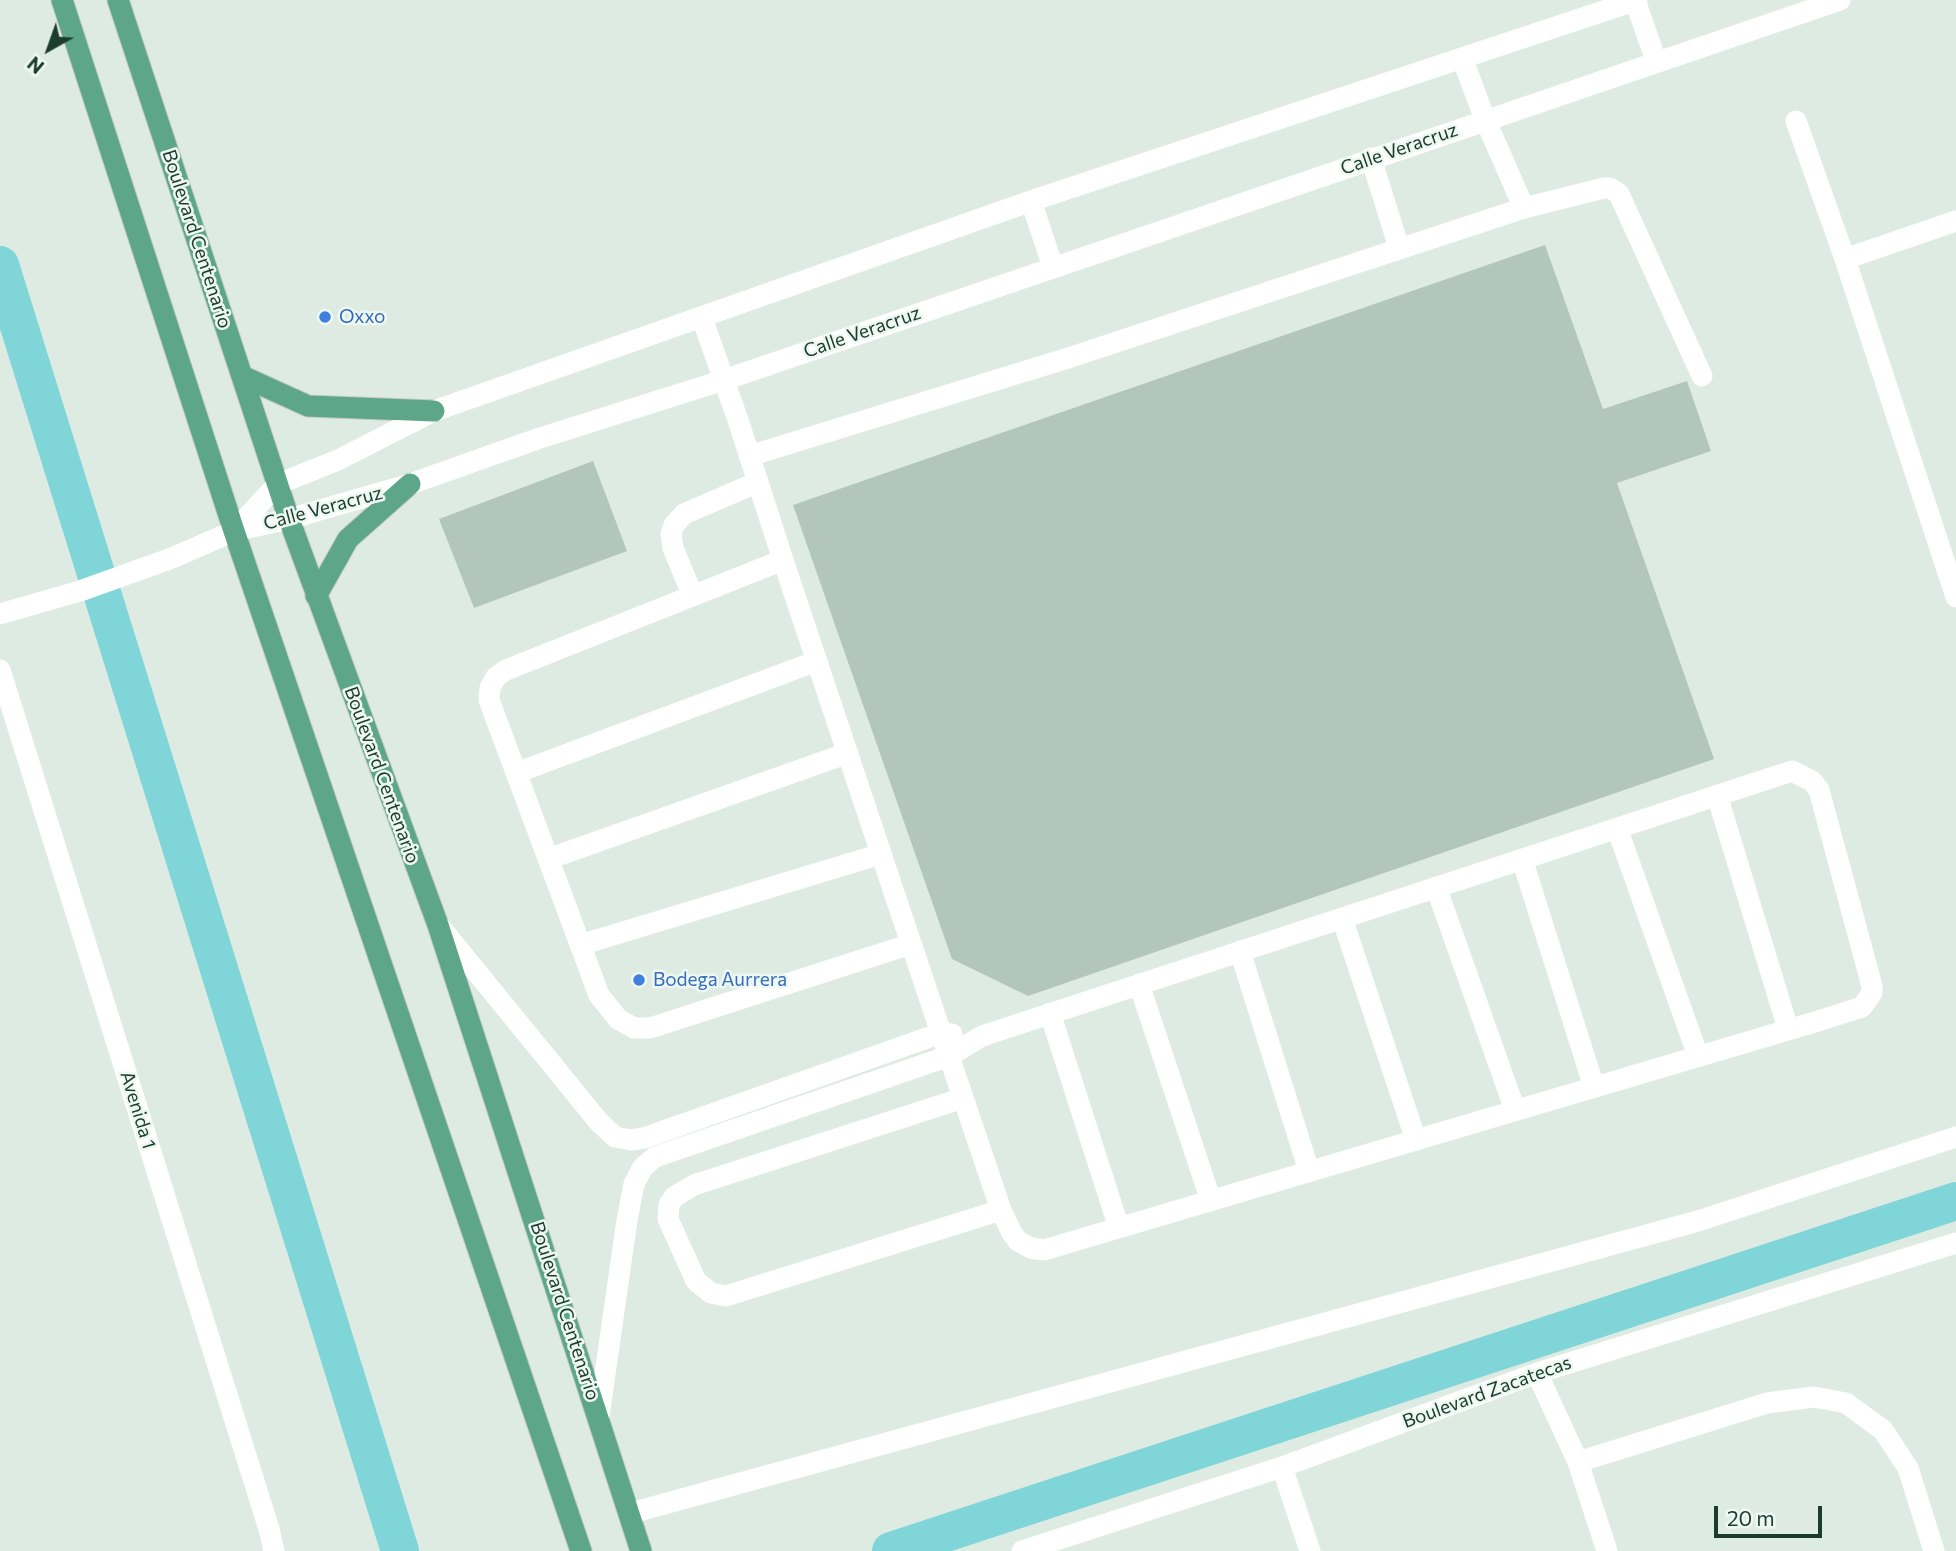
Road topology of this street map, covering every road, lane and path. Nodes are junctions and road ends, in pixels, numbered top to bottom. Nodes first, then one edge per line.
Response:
1 (62, 0) edge
2 (118, 0) edge
3 (1636, 0) edge
4 (1840, 0) edge
5 (1462, 58) junction
6 (1656, 61) junction
7 (1485, 119) junction
8 (1796, 121) dead end
9 (1371, 158) junction
10 (1031, 201) junction
11 (1524, 208) junction
12 (1956, 221) edge
13 (1399, 248) junction
14 (1845, 259) junction
15 (1054, 267) junction
16 (702, 318) junction
17 (242, 376) junction
18 (1702, 376) dead end
19 (723, 380) junction
20 (434, 411) junction
21 (749, 456) junction
22 (758, 482) junction
23 (278, 484) junction
24 (410, 484) junction
25 (289, 519) junction
26 (234, 531) junction
27 (1948, 545) edge
28 (783, 560) junction
29 (692, 594) junction
30 (316, 596) junction
31 (1956, 597) edge
32 (0, 614) edge
33 (817, 661) junction
34 (0, 670) edge
35 (848, 753) junction
36 (516, 773) junction
37 (1717, 795) junction
38 (1616, 828) junction
39 (881, 853) junction
40 (548, 859) junction
41 (1522, 859) junction
42 (1436, 887) junction
43 (1342, 918) junction
44 (438, 925) junction
45 (911, 944) junction
46 (580, 945) junction
47 (1240, 951) junction
48 (1139, 984) junction
49 (1051, 1013) junction
50 (1788, 1030) junction
51 (941, 1033) junction
52 (982, 1036) junction
53 (949, 1056) junction
54 (1698, 1056) junction
55 (792, 1086) junction
56 (1594, 1087) junction
57 (963, 1098) junction
58 (800, 1107) junction
59 (1515, 1110) junction
60 (675, 1127) junction
61 (1956, 1137) edge
62 (1416, 1140) junction
63 (683, 1147) junction
64 (1309, 1171) junction
65 (1211, 1200) junction
66 (1001, 1210) junction
67 (1119, 1228) junction
68 (1956, 1243) edge
69 (1536, 1373) junction
70 (599, 1416) junction
71 (1578, 1462) junction
72 (1282, 1467) junction
73 (631, 1513) junction
74 (640, 1547) edge
75 (274, 1551) edge
76 (581, 1551) edge
77 (1022, 1551) edge
78 (1310, 1551) edge
79 (1607, 1551) edge
80 (1934, 1551) edge

1 - 26 main road
2 - 17 main road, Boulevard Centenario
3 - 5 street, Calle Veracruz
3 - 6 street
4 - 6 street, Calle Veracruz
5 - 7 street
5 - 10 street, Calle Veracruz
6 - 7 street, Calle Veracruz
7 - 9 street, Calle Veracruz
7 - 11 street
8 - 14 street
9 - 13 street
9 - 15 street, Calle Veracruz
10 - 15 street
10 - 16 street, Calle Veracruz
11 - 13 street
11 - 18 street
12 - 14 street
13 - 21 street
14 - 27 street
15 - 19 street, Calle Veracruz
16 - 19 street
16 - 20 street, Calle Veracruz
17 - 20 main road
17 - 23 main road, Boulevard Centenario
19 - 21 street
19 - 24 street, Calle Veracruz
20 - 23 street, Calle Veracruz
21 - 22 street
22 - 28 street
22 - 29 street
23 - 25 main road, Boulevard Centenario
23 - 26 street, Calle Veracruz
24 - 25 street, Calle Veracruz
24 - 30 main road
25 - 26 street, Calle Veracruz
25 - 30 main road, Boulevard Centenario
26 - 32 street
26 - 76 main road
27 - 31 street
28 - 29 street
28 - 33 street
29 - 36 street
30 - 44 main road, Boulevard Centenario
33 - 35 street
33 - 36 street
34 - 75 street, Avenida 1
35 - 39 street
35 - 40 street
36 - 40 street
37 - 38 street
37 - 50 street
37 - 50 street
38 - 41 street
38 - 54 street
39 - 45 street
39 - 46 street
40 - 46 street
41 - 42 street
41 - 56 street
42 - 43 street
42 - 59 street
43 - 47 street
43 - 62 street
44 - 60 street
44 - 70 main road, Boulevard Centenario
45 - 46 street
45 - 51 street
47 - 48 street
47 - 64 street
48 - 49 street
48 - 65 street
49 - 52 street
49 - 67 street
50 - 54 street
51 - 52 street
51 - 53 street
51 - 55 street
52 - 53 street
53 - 57 street
53 - 58 street
54 - 56 street
55 - 58 street
55 - 60 street
56 - 59 street
57 - 66 street
57 - 66 street
58 - 63 street
59 - 62 street
60 - 63 street
61 - 73 street
62 - 64 street
63 - 70 street
64 - 65 street
65 - 67 street
66 - 67 street
68 - 69 street, Boulevard Zacatecas
69 - 71 street
69 - 72 street, Boulevard Zacatecas
70 - 73 main road, Boulevard Centenario
71 - 79 street
71 - 80 street
72 - 77 street, Boulevard Zacatecas
72 - 78 street
73 - 74 main road, Boulevard Centenario

